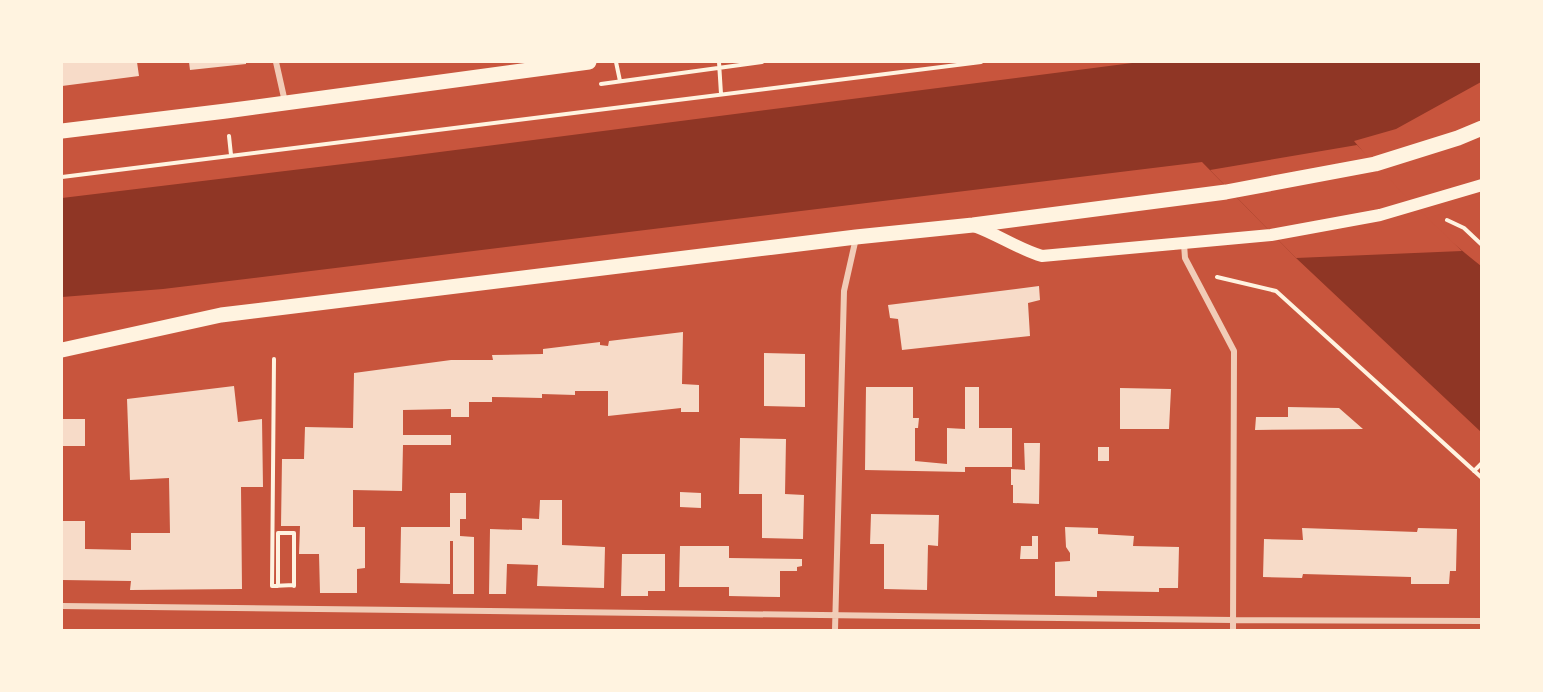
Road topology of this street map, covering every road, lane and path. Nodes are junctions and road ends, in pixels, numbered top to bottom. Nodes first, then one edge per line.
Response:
1 (276, 62) edge
2 (589, 62) edge
3 (616, 62) edge
4 (719, 62) edge
5 (981, 62) edge
6 (620, 81) dead end
7 (721, 94) junction
8 (285, 102) junction
9 (1482, 128) edge
10 (62, 131) edge
11 (62, 177) edge
12 (1482, 185) edge
13 (1414, 205) junction
14 (973, 225) junction
15 (856, 237) junction
16 (1184, 244) junction
17 (1482, 245) edge
18 (1191, 270) junction
19 (62, 350) edge
20 (274, 359) dead end
21 (1482, 463) edge
22 (1474, 471) junction
23 (1482, 478) edge
24 (294, 585) junction
25 (272, 586) dead end
26 (62, 606) edge
27 (294, 609) junction
28 (835, 616) junction
29 (1233, 620) junction
30 (1482, 621) edge
31 (835, 630) edge
32 (1233, 630) edge

1 - 8 street
2 - 8 main road
3 - 6 path
4 - 7 path
5 - 7 path
7 - 11 path
8 - 10 main road
9 - 14 main road
12 - 13 main road
13 - 16 main road
13 - 17 path
14 - 15 main road
14 - 16 main road
15 - 19 main road
15 - 28 street
16 - 18 street
18 - 22 path
18 - 29 street
20 - 25 path
21 - 22 path
22 - 23 path
24 - 24 path
24 - 27 path
26 - 27 street
27 - 28 street
28 - 29 street
28 - 31 street
29 - 30 street
29 - 32 street

